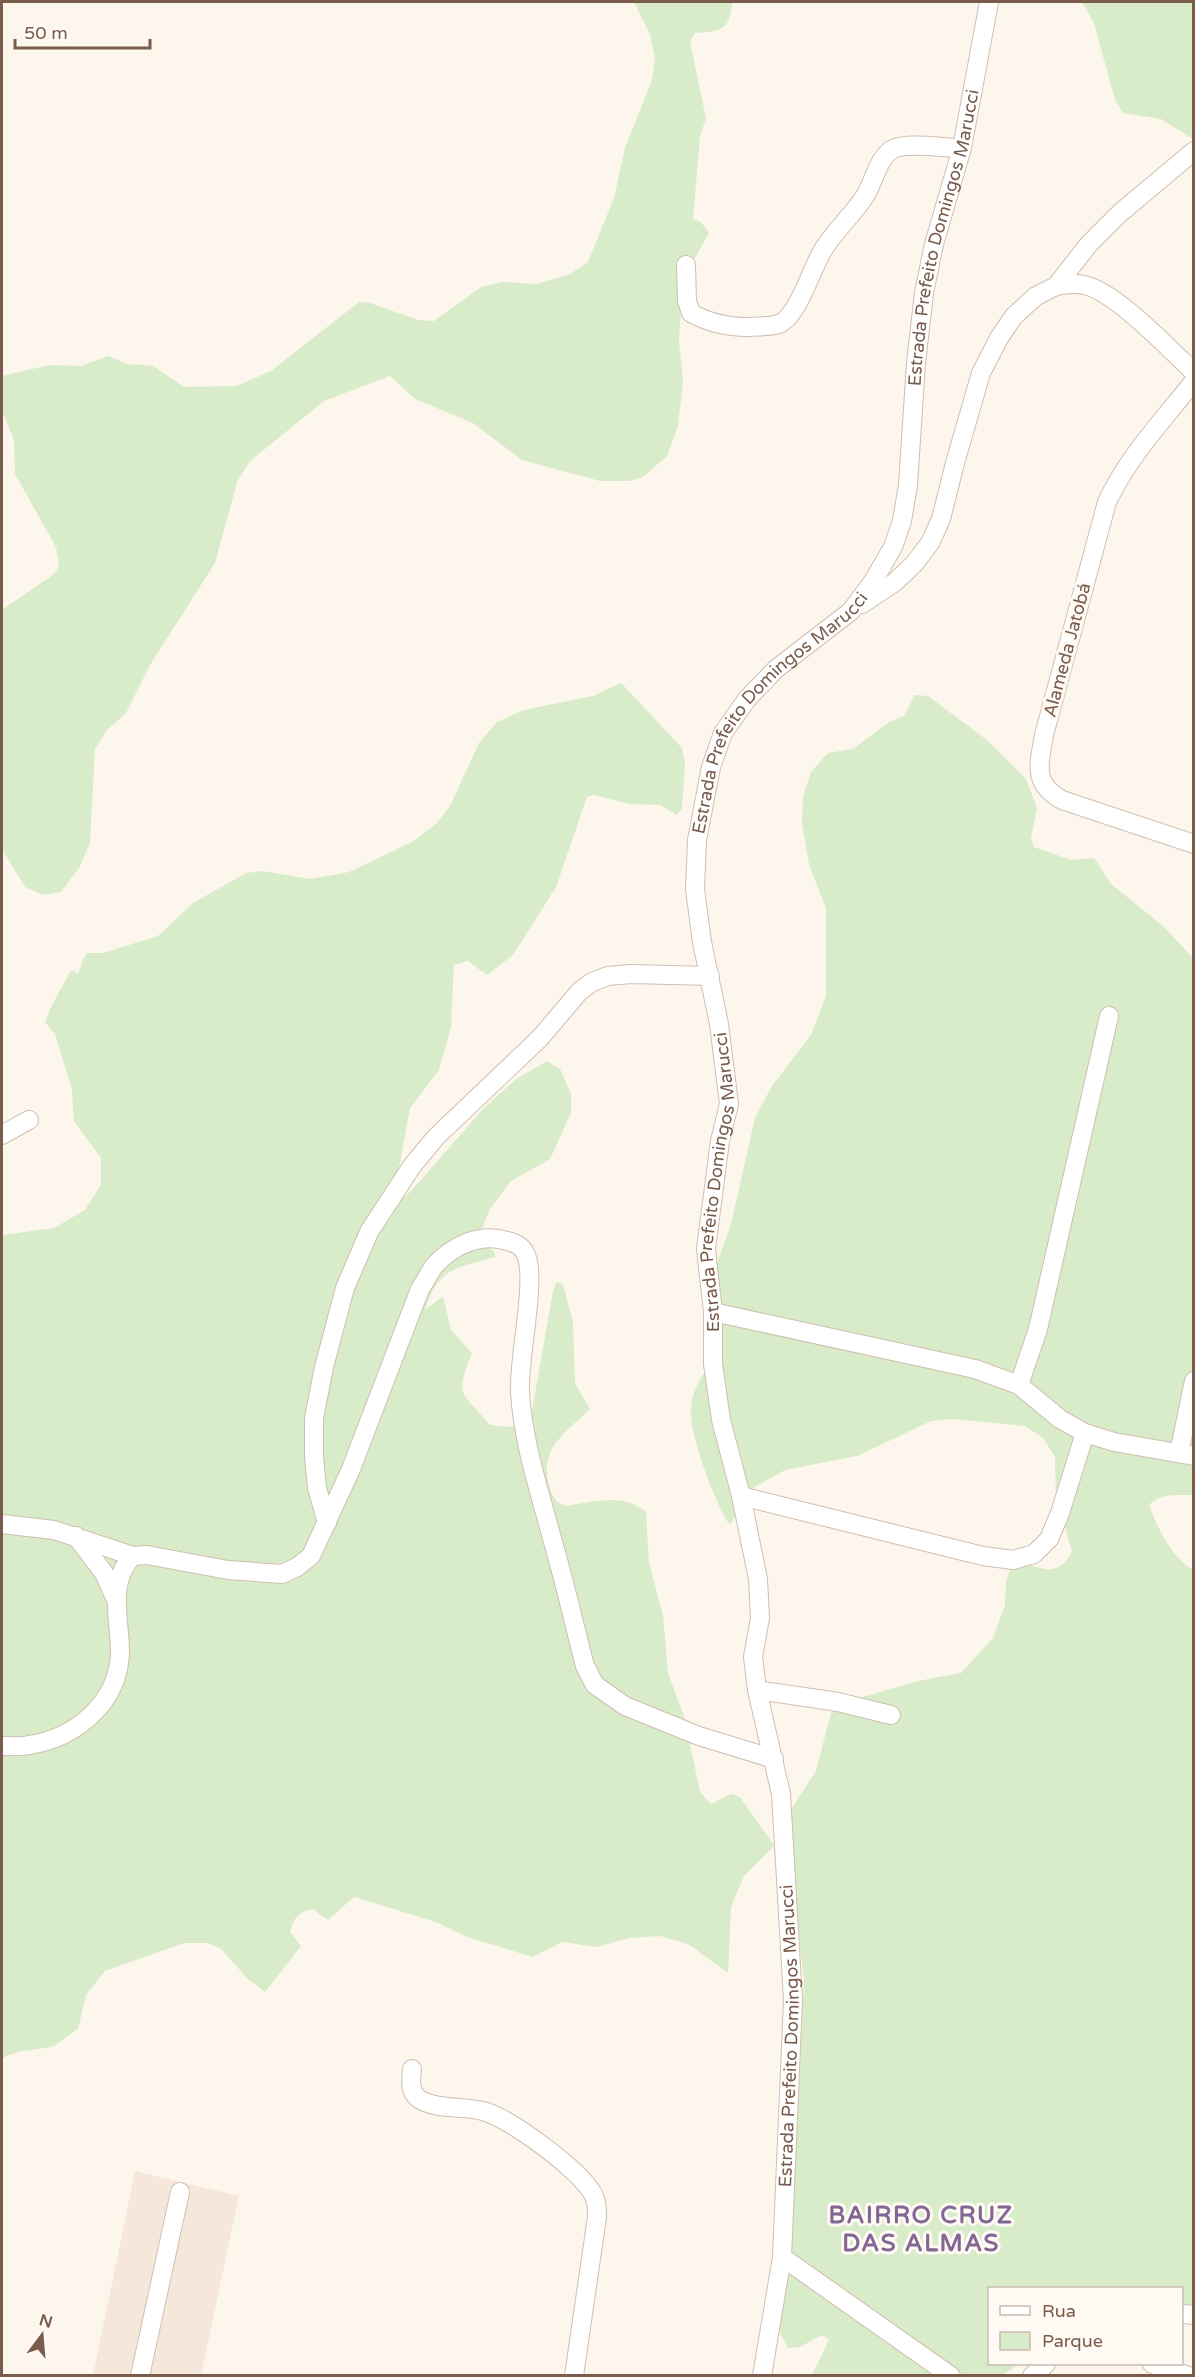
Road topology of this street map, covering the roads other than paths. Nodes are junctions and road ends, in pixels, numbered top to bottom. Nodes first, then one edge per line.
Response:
1 (989, 2) edge
2 (962, 148) junction
3 (1194, 151) edge
4 (687, 266) dead end
5 (1056, 286) junction
6 (1194, 372) edge
7 (1194, 381) edge
8 (850, 612) junction
9 (1194, 844) edge
10 (710, 976) junction
11 (1109, 1016) dead end
12 (29, 1120) dead end
13 (2, 1135) edge
14 (712, 1312) junction
15 (1194, 1381) edge
16 (1019, 1385) junction
17 (1085, 1433) junction
18 (1186, 1454) edge
19 (741, 1496) junction
20 (327, 1523) junction
21 (2, 1524) edge
22 (76, 1536) junction
23 (134, 1556) junction
24 (116, 1600) junction
25 (757, 1690) junction
26 (891, 1715) dead end
27 (2, 1746) edge
28 (774, 1759) junction
29 (412, 2069) dead end
30 (180, 2192) dead end
31 (782, 2257) junction
32 (1045, 2365) edge
33 (1155, 2365) edge
34 (140, 2376) edge
35 (574, 2376) edge
36 (762, 2376) edge
37 (951, 2376) edge
38 (1032, 2376) edge
39 (1189, 2376) edge

1 - 2 street, Estrada Prefeito Domingos Marucci
2 - 4 street
2 - 8 street, Estrada Prefeito Domingos Marucci
3 - 5 street
5 - 6 street
5 - 8 street
7 - 9 street, Alameda Jatobá
8 - 10 street, Estrada Prefeito Domingos Marucci
10 - 14 street, Estrada Prefeito Domingos Marucci
10 - 20 street
11 - 16 street
12 - 13 street
14 - 16 street
14 - 19 street, Estrada Prefeito Domingos Marucci
15 - 18 street
16 - 17 street
17 - 18 street
17 - 19 street
19 - 25 street, Estrada Prefeito Domingos Marucci
20 - 23 street
20 - 28 street
21 - 22 street
22 - 23 street
22 - 24 street
23 - 24 street
24 - 27 street
25 - 26 street
25 - 28 street, Estrada Prefeito Domingos Marucci
28 - 31 street, Estrada Prefeito Domingos Marucci
29 - 35 street
30 - 34 street
31 - 36 street, Estrada Prefeito Domingos Marucci
31 - 37 street
32 - 38 street
33 - 39 street

